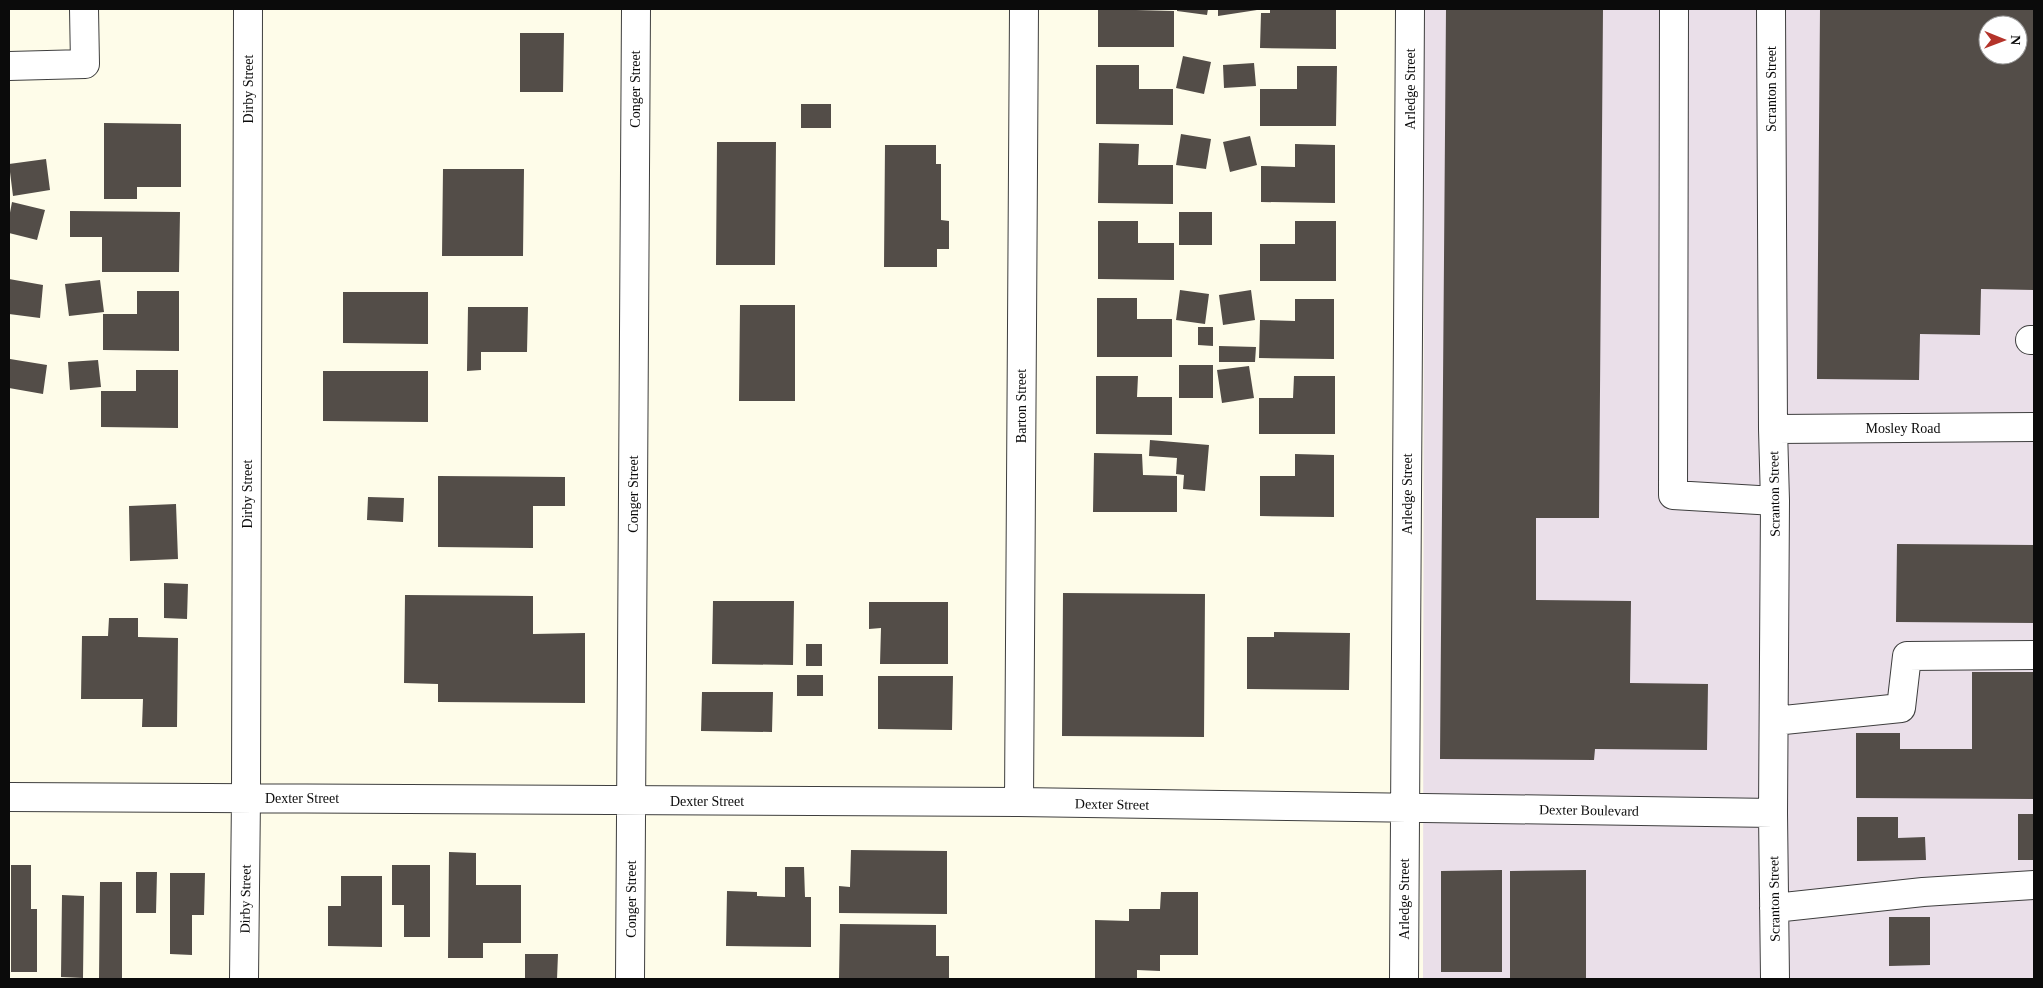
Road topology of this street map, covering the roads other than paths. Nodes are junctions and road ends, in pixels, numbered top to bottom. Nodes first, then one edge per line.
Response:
1 (84, 9) edge
2 (248, 9) edge
3 (636, 9) edge
4 (1024, 9) edge
5 (1410, 9) edge
6 (1674, 9) edge
7 (1771, 9) edge
8 (9, 66) edge
9 (2034, 427) edge
10 (1772, 429) junction
11 (1775, 501) junction
12 (2034, 655) edge
13 (1774, 721) junction
14 (9, 797) edge
15 (246, 797) junction
16 (632, 801) junction
17 (1018, 802) junction
18 (1405, 808) junction
19 (1773, 813) junction
20 (2034, 885) edge
21 (1774, 908) junction
22 (244, 979) edge
23 (630, 979) edge
24 (1404, 979) edge
25 (1775, 979) edge

1 - 8 street
2 - 15 street, Dirby Street
3 - 16 street, Conger Street
4 - 17 street, Barton Street
5 - 18 street, Arledge Street
6 - 11 street
7 - 10 street, Scranton Street
9 - 10 street, Mosley Road
10 - 11 street, Scranton Street
11 - 13 street, Scranton Street
12 - 13 street
13 - 19 street, Scranton Street
14 - 15 street, Dexter Street
15 - 16 street, Dexter Street
15 - 22 street, Dirby Street
16 - 17 street, Dexter Street
16 - 23 street, Conger Street
17 - 18 street, Dexter Street
18 - 19 street, Dexter Boulevard
18 - 24 street, Arledge Street
19 - 21 street, Scranton Street
20 - 21 street
21 - 25 street, Scranton Street

